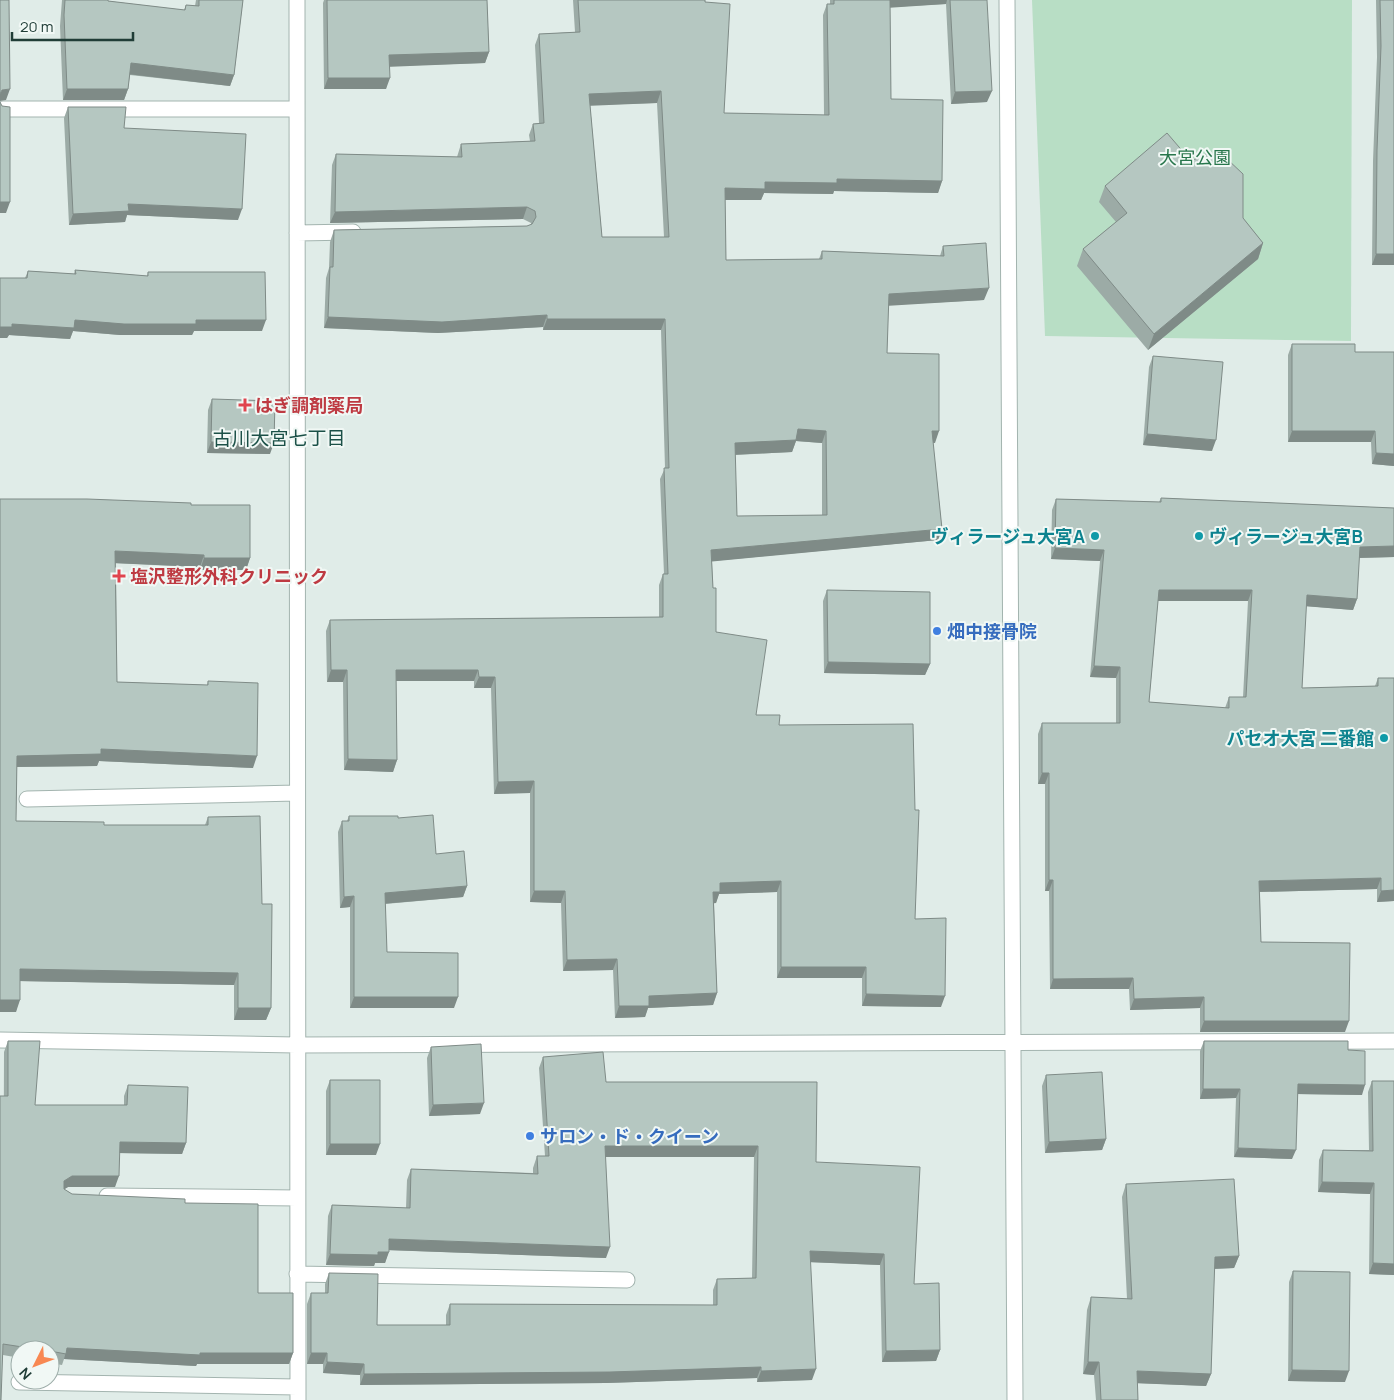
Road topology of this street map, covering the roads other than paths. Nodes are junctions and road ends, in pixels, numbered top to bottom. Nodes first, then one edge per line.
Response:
1 (297, 0) edge
2 (1007, 0) edge
3 (3, 108) edge
4 (297, 109) junction
5 (366, 232) edge
6 (297, 233) junction
7 (296, 793) junction
8 (27, 799) dead end
9 (0, 1040) edge
10 (1394, 1041) edge
11 (1012, 1042) junction
12 (296, 1045) junction
13 (88, 1196) edge
14 (297, 1198) junction
15 (297, 1274) junction
16 (628, 1280) dead end
17 (60, 1384) edge
18 (297, 1393) edge
19 (1015, 1400) edge

1 - 4 street
2 - 11 street
3 - 4 street
4 - 6 street
5 - 6 street
6 - 7 street
7 - 8 street
7 - 12 street
9 - 12 street
10 - 11 street
11 - 12 street
11 - 19 street
12 - 14 street
13 - 14 street
14 - 15 street
15 - 16 street
15 - 18 street
17 - 18 street

